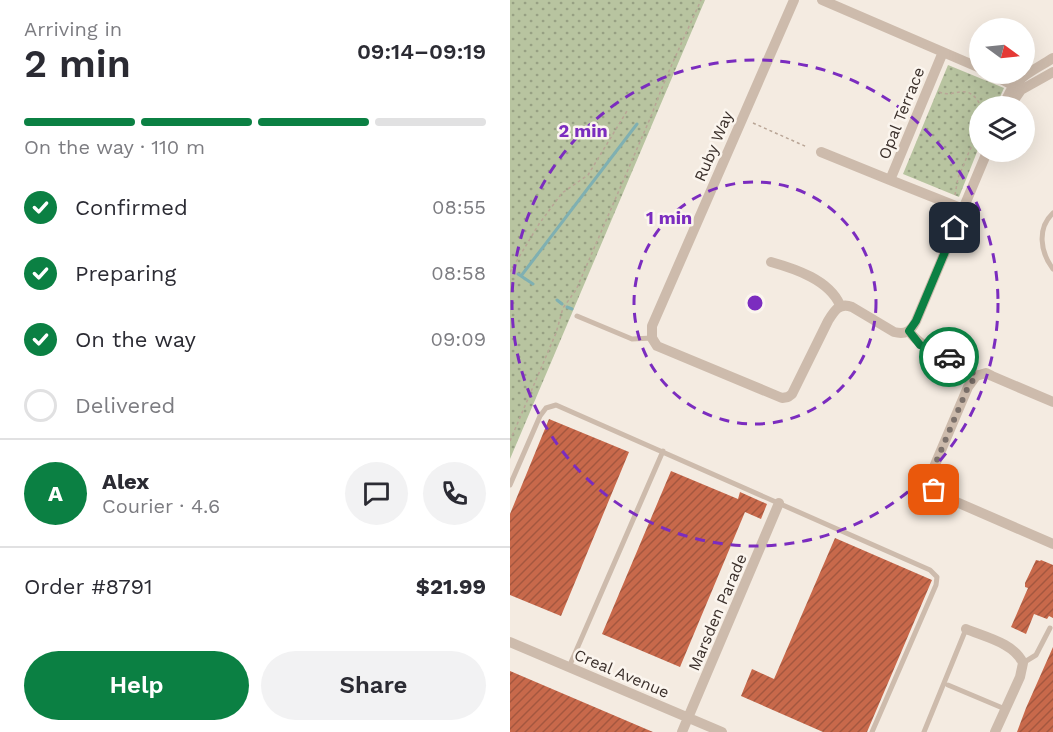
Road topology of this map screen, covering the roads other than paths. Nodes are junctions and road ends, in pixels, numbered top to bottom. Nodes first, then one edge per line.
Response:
1 (794, 0) edge
2 (822, 0) edge
3 (943, 52) junction
4 (1053, 59) edge
5 (969, 63) edge
6 (1053, 72) edge
7 (1011, 84) edge
8 (1017, 87) junction
9 (1011, 96) edge
10 (1014, 96) edge
11 (821, 152) dead end
12 (983, 162) edge
13 (890, 180) junction
14 (963, 209) junction
15 (1053, 213) edge
16 (771, 262) dead end
17 (1053, 268) edge
18 (840, 306) junction
19 (578, 316) dead end
20 (909, 331) junction
21 (652, 338) junction
22 (976, 376) junction
23 (1053, 402) edge
24 (663, 451) junction
25 (510, 485) edge
26 (779, 503) junction
27 (1053, 544) edge
28 (1050, 628) dead end
29 (966, 629) joint
30 (510, 642) edge
31 (1023, 663) junction
32 (569, 667) junction
33 (948, 685) dead end
34 (1005, 709) junction
35 (688, 718) junction
36 (682, 732) edge
37 (722, 732) edge
38 (872, 732) edge
39 (924, 732) edge
40 (995, 732) edge

1 - 21 street, Ruby Way
2 - 3 street
3 - 5 street
3 - 13 street, Opal Terrace
4 - 8 street
6 - 8 street
7 - 8 street
8 - 9 street
8 - 10 street
11 - 13 street
12 - 14 street
13 - 14 street, Opal Terrace
14 - 20 street
15 - 17 lane
16 - 18 street
18 - 20 street
18 - 21 street
19 - 21 lane
20 - 22 street
22 - 23 street
22 - 27 street
24 - 25 lane
24 - 26 lane
24 - 32 lane
26 - 35 street, Marsden Parade
26 - 38 lane
28 - 31 lane
29 - 31 street
29 - 39 lane
30 - 32 street, Creal Avenue
31 - 34 street
32 - 35 street, Creal Avenue
33 - 34 lane
34 - 40 street
35 - 36 street, Marsden Parade
35 - 37 street, Creal Avenue

